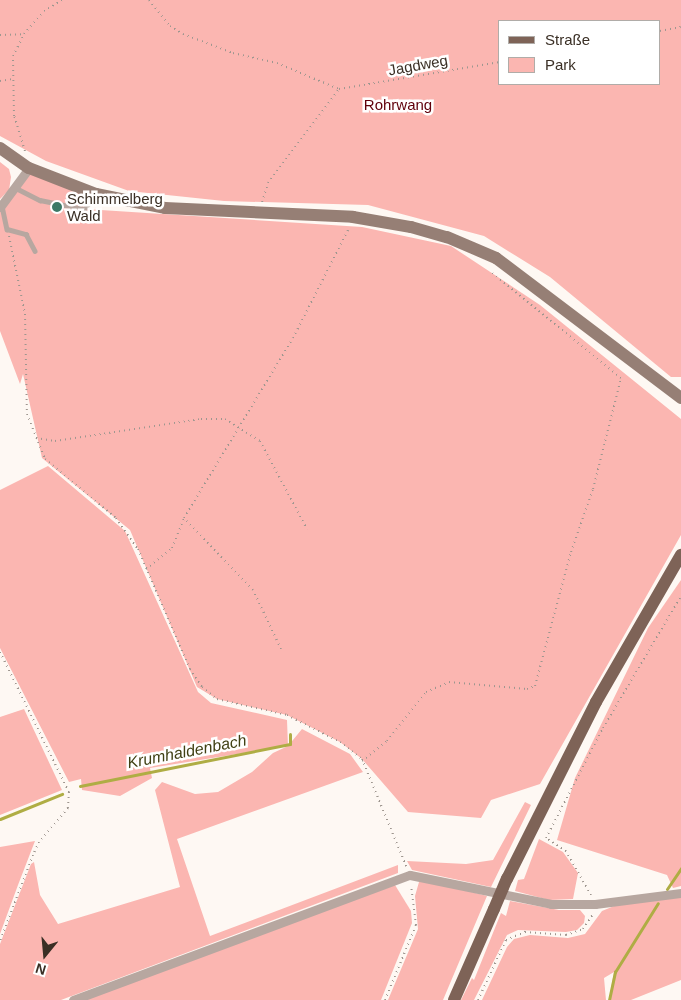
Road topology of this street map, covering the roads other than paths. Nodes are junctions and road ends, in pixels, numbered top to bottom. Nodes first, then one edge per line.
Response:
1 (0, 148) edge
2 (29, 168) junction
3 (16, 188) junction
4 (96, 194) junction
5 (1, 207) edge
6 (35, 251) dead end
7 (681, 398) edge
8 (681, 555) edge
9 (681, 893) edge
10 (73, 1000) edge
11 (454, 1000) edge

1 - 2 street
2 - 3 street
2 - 4 street
3 - 4 lane
3 - 5 street
4 - 7 street
5 - 6 lane
8 - 11 main road, bridge
9 - 10 street

